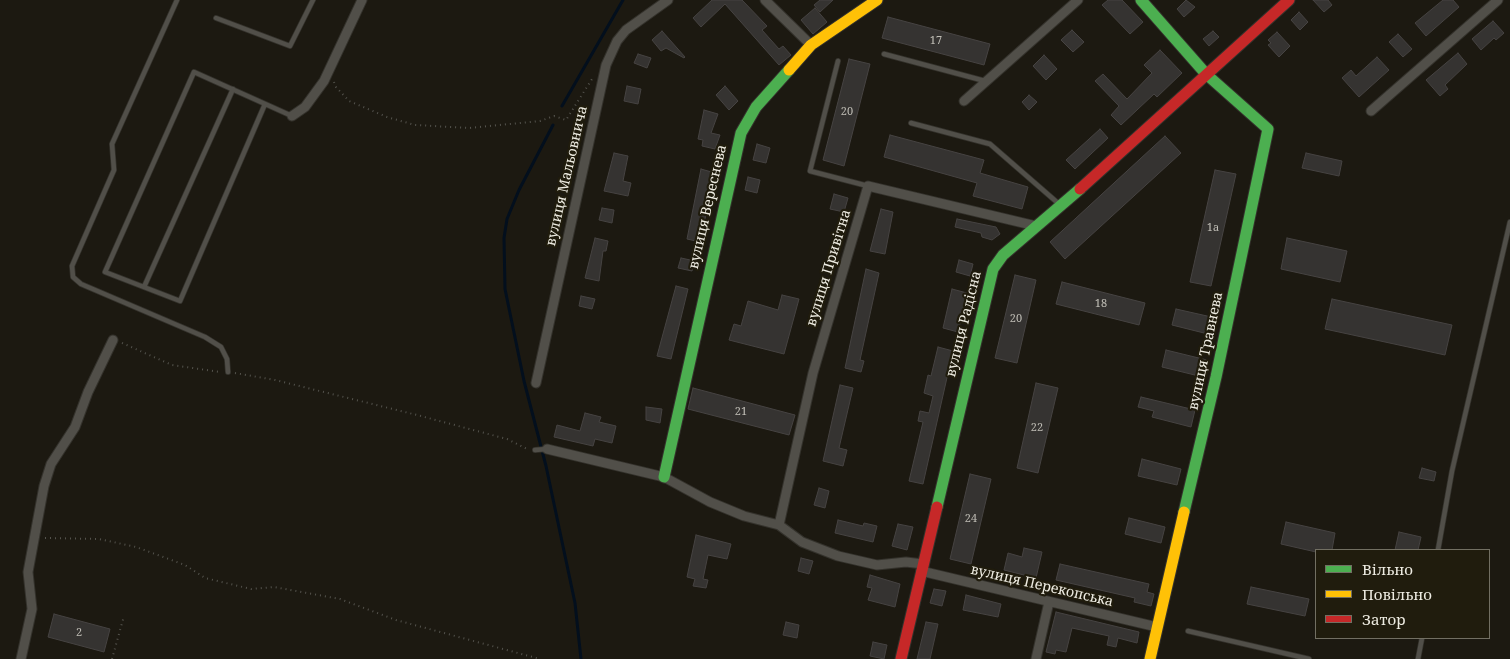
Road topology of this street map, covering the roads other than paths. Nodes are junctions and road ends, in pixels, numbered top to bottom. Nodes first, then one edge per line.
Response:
1 (177, 0) edge
2 (313, 0) edge
3 (362, 0) edge
4 (668, 0) edge
5 (765, 0) edge
6 (877, 0) edge
7 (1078, 0) edge
8 (1141, 0) edge
9 (1289, 0) edge
10 (1498, 0) edge
11 (216, 18) dead end
12 (811, 45) junction
13 (884, 54) dead end
14 (838, 61) dead end
15 (1206, 74) junction
16 (986, 81) junction
17 (233, 89) junction
18 (964, 101) dead end
19 (265, 104) junction
20 (1371, 111) dead end
21 (292, 116) joint
22 (911, 122) dead end
23 (868, 186) junction
24 (1061, 206) junction
25 (1510, 222) edge
26 (1036, 226) junction
27 (144, 287) junction
28 (113, 340) road end
29 (228, 372) road end
30 (536, 383) dead end
31 (547, 449) joint
32 (535, 450) road end
33 (664, 477) junction
34 (778, 525) junction
35 (1438, 549) edge
36 (922, 568) junction
37 (1049, 602) junction
38 (1157, 627) junction
39 (1188, 631) dead end
40 (1422, 639) edge
41 (21, 659) edge
42 (901, 659) edge
43 (1036, 659) edge
44 (1150, 659) edge
45 (1309, 659) edge
46 (1418, 659) edge

1 - 29 lane
2 - 11 lane
3 - 21 street
4 - 30 street, вулиця Мальовнича
5 - 12 street
6 - 12 street, вулиця Вереснева
7 - 16 street
8 - 15 street
9 - 15 street, вулиця Радісна
10 - 20 street
12 - 33 street, вулиця Вереснева
13 - 16 lane
14 - 23 lane
15 - 24 street, вулиця Радісна
15 - 38 street, вулиця Травнева
16 - 18 street
17 - 19 lane
17 - 27 lane
17 - 27 lane
19 - 21 lane
19 - 27 lane
22 - 24 lane
23 - 26 street
23 - 34 street, вулиця Привітна
24 - 26 street, вулиця Радісна
25 - 35 lane
26 - 36 street, вулиця Радісна
28 - 41 street
31 - 32 lane
31 - 33 street, вулиця Перекопська
33 - 34 street, вулиця Перекопська
34 - 36 street, вулиця Перекопська
36 - 37 street, вулиця Перекопська
36 - 42 street, вулиця Радісна
37 - 38 street, вулиця Перекопська
37 - 43 street
38 - 44 street, вулиця Травнева
39 - 45 lane
40 - 46 lane

